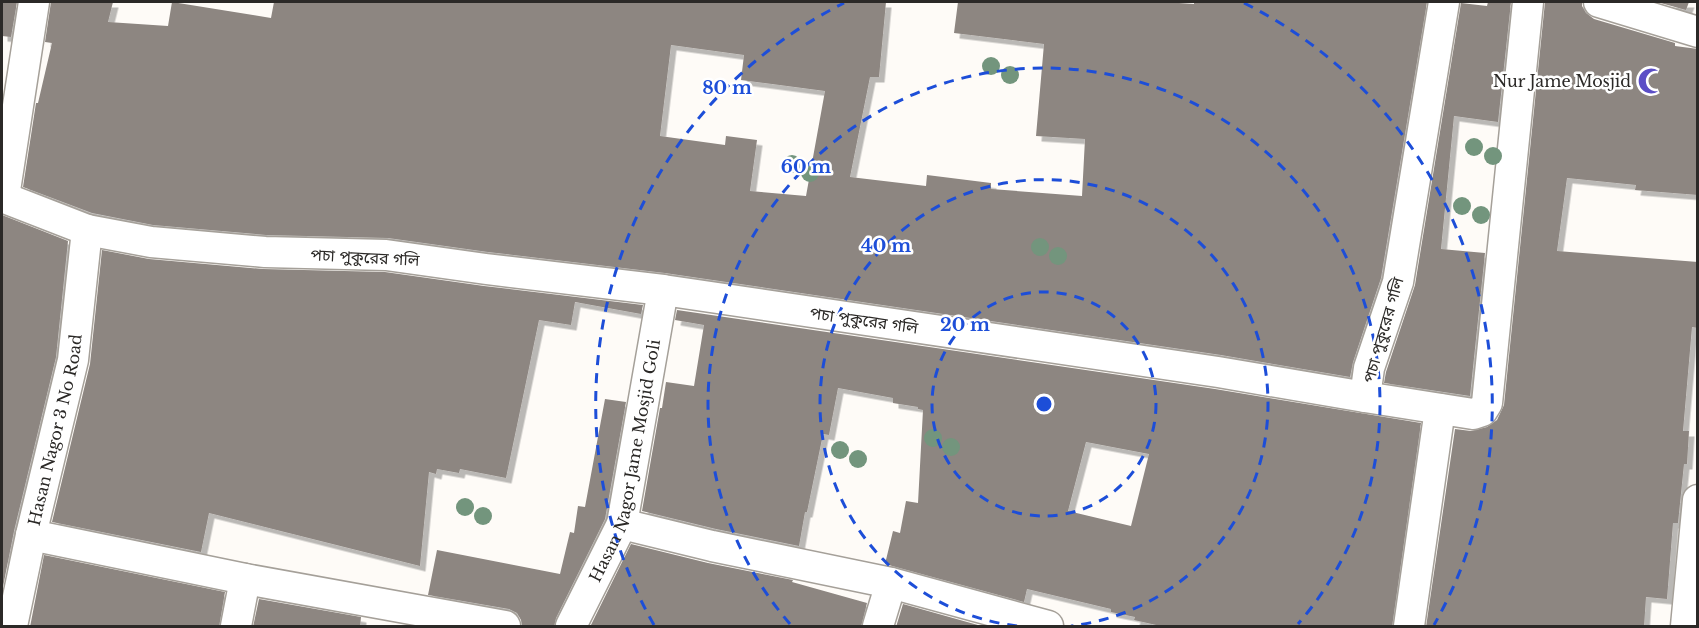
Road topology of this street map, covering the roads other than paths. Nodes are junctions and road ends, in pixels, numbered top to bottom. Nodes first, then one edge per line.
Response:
1 (34, 2) edge
2 (1444, 2) edge
3 (1528, 2) edge
4 (1599, 2) edge
5 (1698, 32) edge
6 (3, 197) edge
7 (87, 230) junction
8 (663, 290) junction
9 (1365, 397) junction
10 (1440, 409) junction
11 (1698, 500) edge
12 (622, 524) junction
13 (31, 535) junction
14 (246, 579) junction
15 (891, 583) junction
16 (12, 627) edge
17 (236, 627) edge
18 (505, 627) edge
19 (571, 627) edge
20 (878, 627) edge
21 (1048, 627) edge
22 (1409, 627) edge
23 (1686, 627) edge

1 - 6 street
2 - 9 street, পচা পুকুরের গলি
3 - 10 street
4 - 5 street
6 - 7 street, পচা পুকুরের গলি
7 - 8 street, পচা পুকুরের গলি
7 - 13 street, Hasan Nagor 3 No Road
8 - 9 street, পচা পুকুরের গলি
8 - 12 street, Hasan Nagor Jame Mosjid Goli
9 - 10 street
10 - 22 street
11 - 23 street
12 - 15 street
12 - 19 street, Hasan Nagor Jame Mosjid Goli
13 - 14 street
13 - 16 street, Hasan Nagor 3 No Road
14 - 17 street
14 - 18 street
15 - 20 street
15 - 21 street

